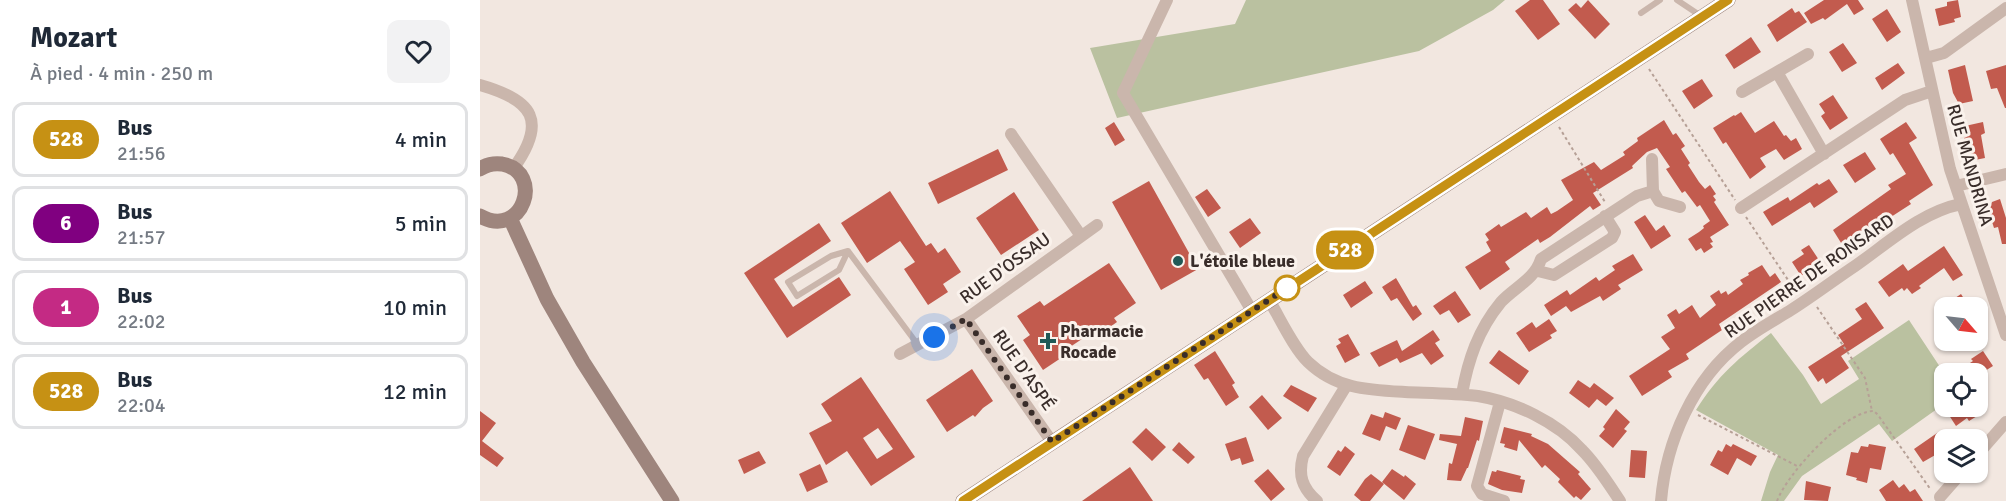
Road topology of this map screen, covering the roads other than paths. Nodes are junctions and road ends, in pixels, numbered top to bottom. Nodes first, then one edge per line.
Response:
1 (1167, 0) edge
2 (1660, 0) edge
3 (1677, 0) edge
4 (1728, 0) edge
5 (1912, 0) edge
6 (2006, 8) edge
7 (1641, 13) dead end
8 (1702, 17) junction
9 (1808, 54) dead end
10 (1926, 58) junction
11 (1777, 72) junction
12 (480, 85) edge
13 (1932, 91) junction
14 (1742, 92) dead end
15 (1011, 134) dead end
16 (1824, 154) junction
17 (1652, 159) dead end
18 (480, 169) edge
19 (513, 169) junction
20 (2006, 174) edge
21 (1956, 186) junction
22 (1653, 191) junction
23 (1961, 204) junction
24 (1680, 207) dead end
25 (1741, 208) road end
26 (1609, 214) junction
27 (480, 216) edge
28 (510, 218) junction
29 (1097, 225) dead end
30 (1081, 236) junction
31 (848, 251) junction
32 (1538, 271) junction
33 (1269, 300) junction
34 (1252, 310) junction
35 (966, 319) junction
36 (2006, 335) edge
37 (919, 346) junction
38 (900, 354) dead end
39 (1346, 386) junction
40 (1462, 394) junction
41 (1500, 402) junction
42 (2006, 422) edge
43 (1052, 442) junction
44 (1988, 442) edge
45 (1953, 483) edge
46 (1940, 498) road end
47 (672, 501) edge
48 (963, 501) edge
49 (1317, 501) edge
50 (1504, 501) edge
51 (1620, 501) edge
52 (1661, 501) edge

1 - 34 street
2 - 7 lane
3 - 8 lane
4 - 8 main road
5 - 10 street, RUE MANDRINA
6 - 10 street
8 - 33 main road
9 - 11 street
10 - 13 street, RUE MANDRINA
11 - 14 street
11 - 16 street
12 - 19 street
13 - 16 street
13 - 21 street, RUE MANDRINA
15 - 30 street
16 - 25 street
17 - 22 street
18 - 19 main road
19 - 28 main road
20 - 21 street
21 - 23 street, RUE MANDRINA
22 - 24 street
22 - 26 street
23 - 36 street, RUE MANDRINA
23 - 52 street, RUE PIERRE DE RONSARD
26 - 32 street
26 - 32 street
27 - 28 main road
28 - 47 main road
29 - 30 street, RUE D'OSSAU
30 - 35 street, RUE D'OSSAU
31 - 31 lane
31 - 37 lane
32 - 40 street
33 - 34 main road
33 - 39 street
34 - 43 main road
35 - 37 street, RUE D'OSSAU
35 - 43 street, RUE D'ASPÉ
37 - 38 street, RUE D'OSSAU
39 - 40 street
39 - 49 street
40 - 41 street
41 - 50 street
41 - 51 street
42 - 44 street
43 - 48 main road
45 - 46 street

